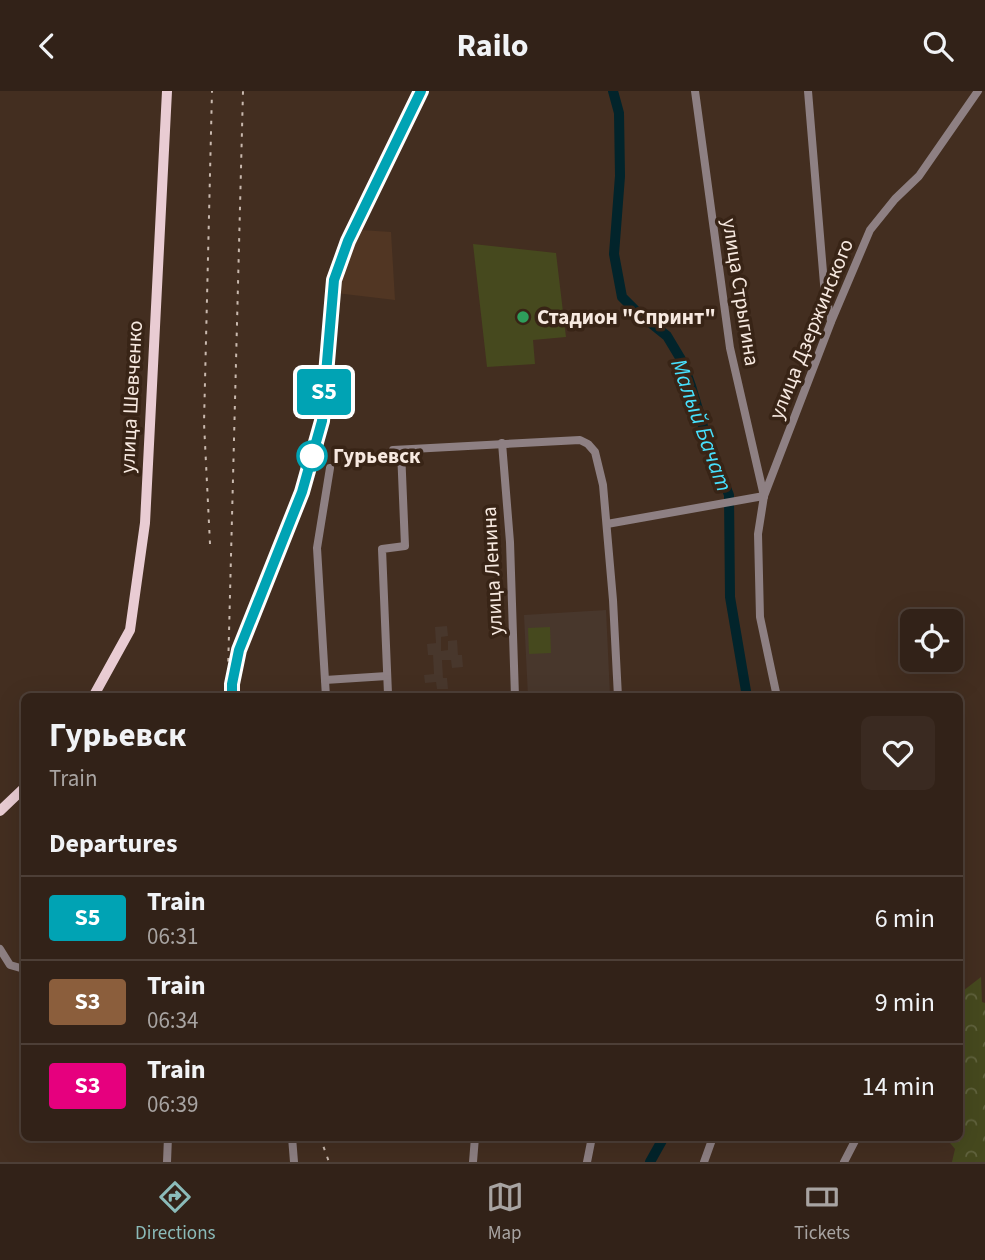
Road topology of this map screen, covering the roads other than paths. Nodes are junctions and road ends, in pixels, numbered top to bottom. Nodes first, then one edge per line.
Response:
1 (167, 91) edge
2 (695, 91) edge
3 (808, 91) edge
4 (978, 91) edge
5 (831, 322) junction
6 (502, 443) junction
7 (330, 468) dead end
8 (764, 496) junction
9 (607, 524) junction
10 (387, 676) junction
11 (325, 680) junction
12 (97, 693) edge
13 (326, 693) edge
14 (388, 693) edge
15 (515, 693) edge
16 (618, 693) edge
17 (775, 693) edge
18 (21, 791) edge
19 (0, 811) edge
20 (0, 949) edge
21 (21, 968) edge
22 (168, 1141) edge
23 (292, 1141) edge
24 (475, 1141) edge
25 (591, 1141) edge
26 (712, 1141) edge
27 (855, 1141) edge
28 (167, 1162) edge
29 (294, 1162) edge
30 (473, 1162) edge
31 (587, 1162) edge
32 (704, 1162) edge
33 (844, 1162) edge

1 - 12 main road, улица Шевченко
2 - 8 street, улица Стрыгина
3 - 5 street
4 - 5 street, улица Дзержинского
5 - 8 street, улица Дзержинского
6 - 9 street
6 - 10 street
6 - 15 street, улица Ленина
7 - 11 street
8 - 9 street
8 - 17 street
9 - 16 street
10 - 11 street
10 - 14 street
11 - 13 street
18 - 19 main road
20 - 21 street
22 - 28 street
23 - 29 street
24 - 30 street
25 - 31 street
26 - 32 street
27 - 33 street

